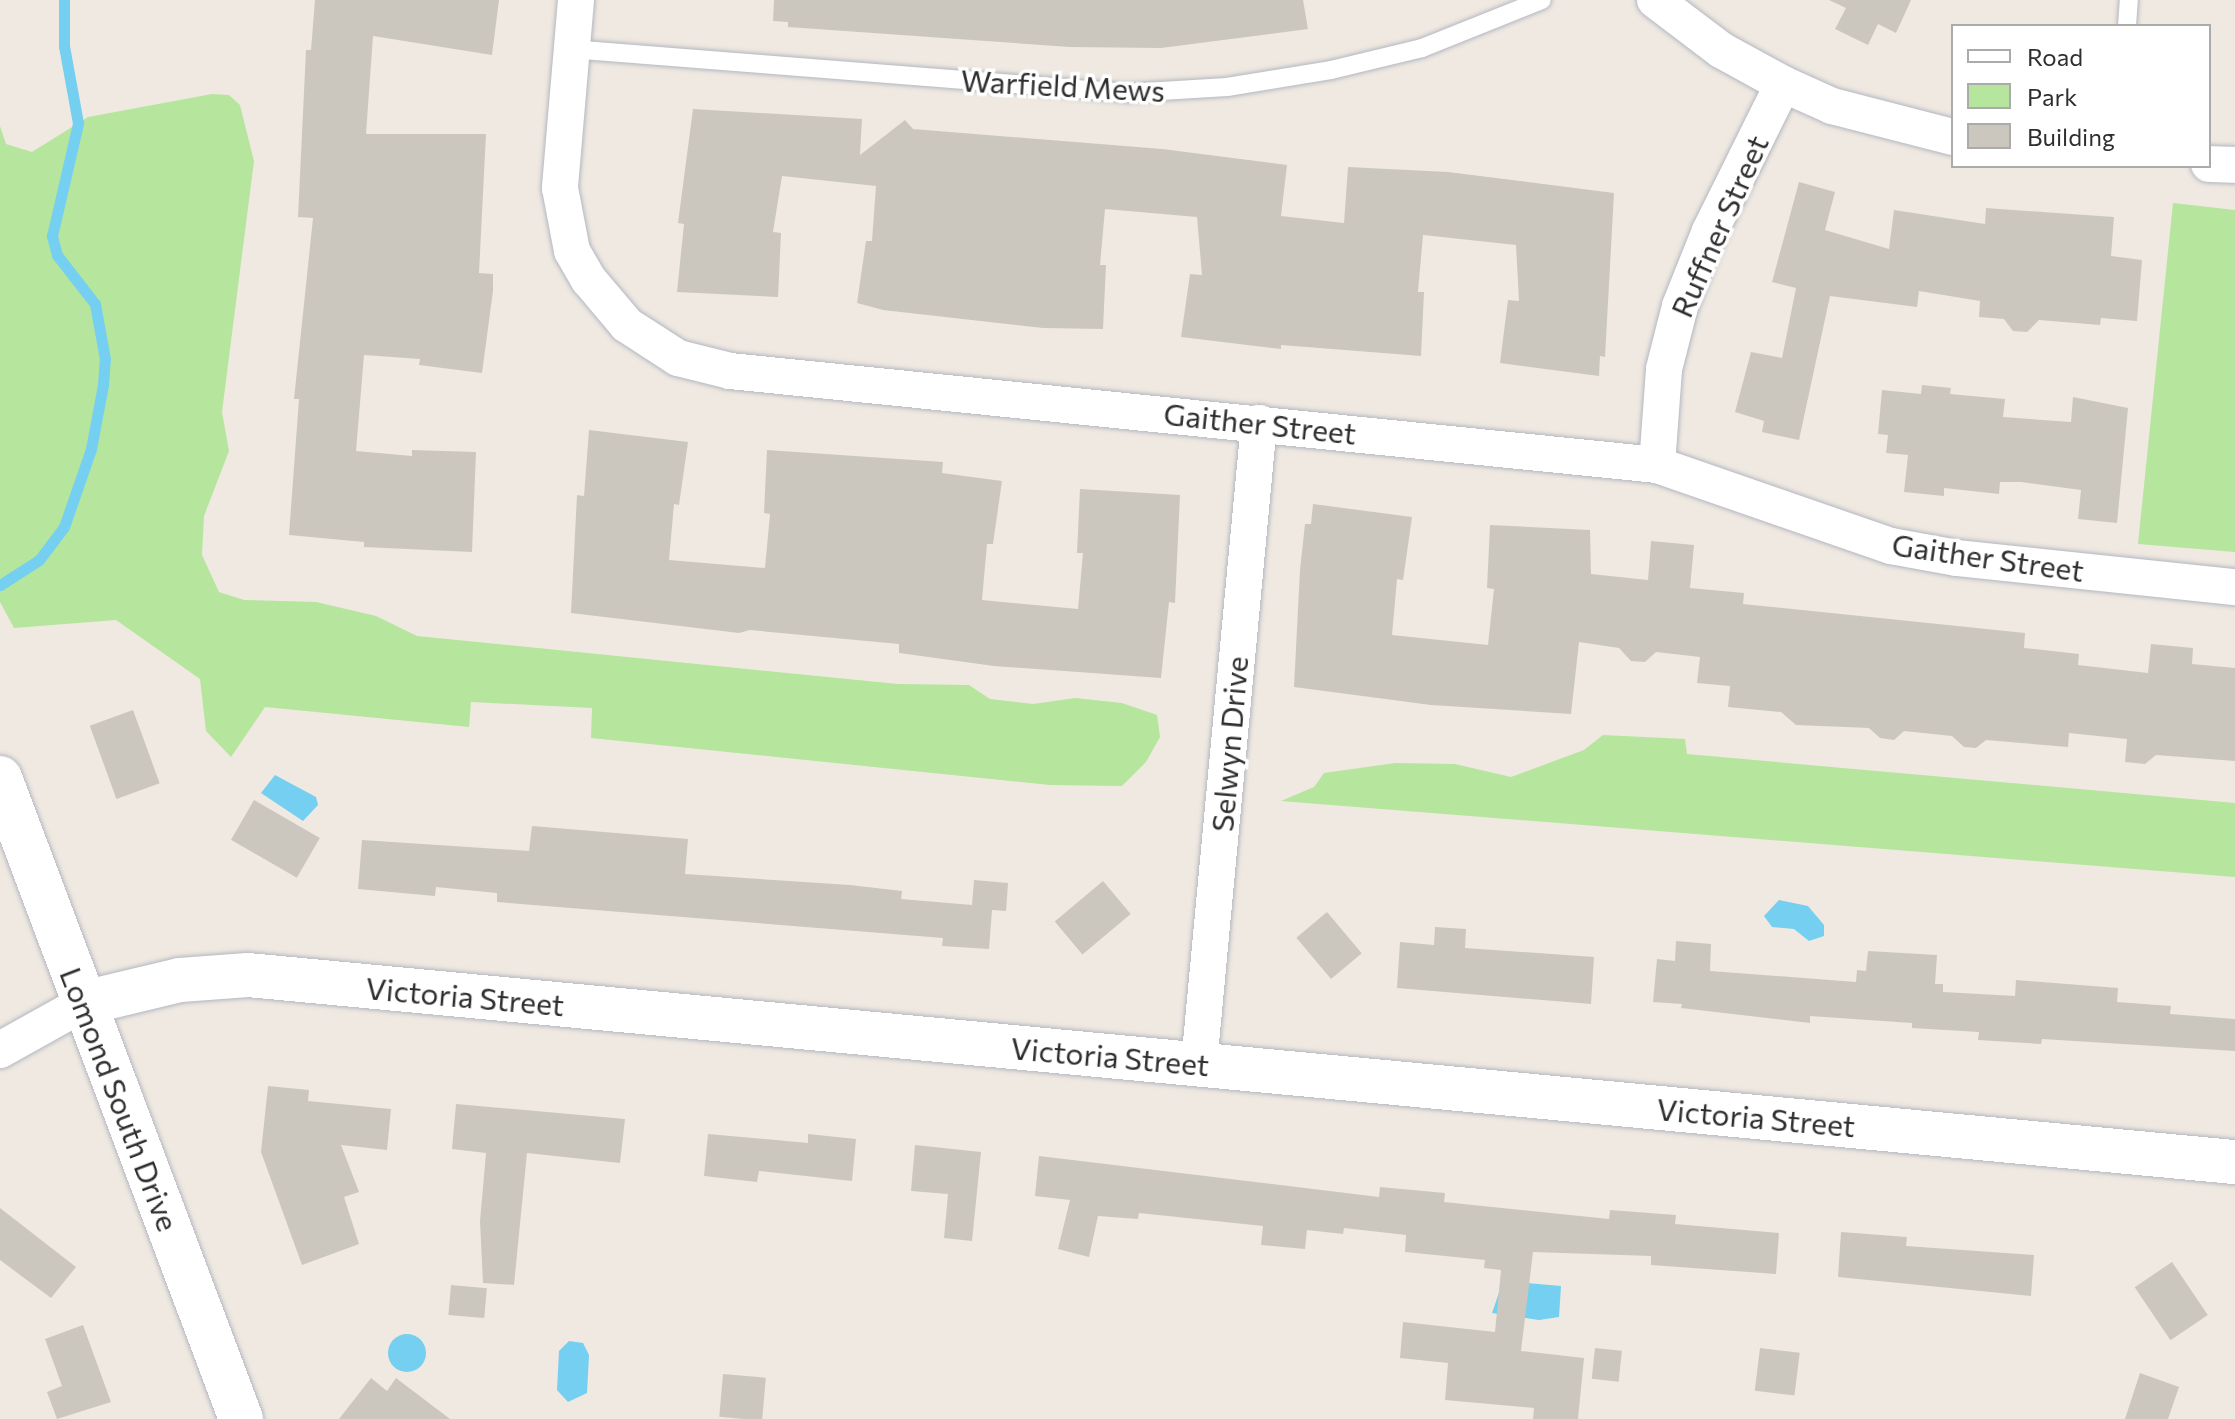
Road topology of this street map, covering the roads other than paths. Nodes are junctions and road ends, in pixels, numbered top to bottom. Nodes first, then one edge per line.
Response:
1 (576, 0) edge
2 (1542, 0) edge
3 (1655, 0) edge
4 (2129, 0) edge
5 (2127, 24) edge
6 (570, 49) junction
7 (1783, 84) junction
8 (1951, 136) edge
9 (2211, 164) edge
10 (2235, 165) edge
11 (1259, 423) junction
12 (1657, 465) junction
13 (2235, 587) edge
14 (0, 778) edge
15 (84, 1003) junction
16 (0, 1050) edge
17 (1199, 1064) junction
18 (2235, 1162) edge
19 (241, 1419) edge

1 - 6 street, Gaither Street
2 - 6 lane, Warfield Mews
3 - 7 street
4 - 5 lane
6 - 11 street, Gaither Street
7 - 8 street
7 - 12 street, Ruffner Street
9 - 10 street
11 - 12 street, Gaither Street
11 - 17 street, Selwyn Drive
12 - 13 street, Gaither Street
14 - 15 street, Lomond South Drive
15 - 16 street, Victoria Street
15 - 17 street, Victoria Street
15 - 19 street, Lomond South Drive
17 - 18 street, Victoria Street

